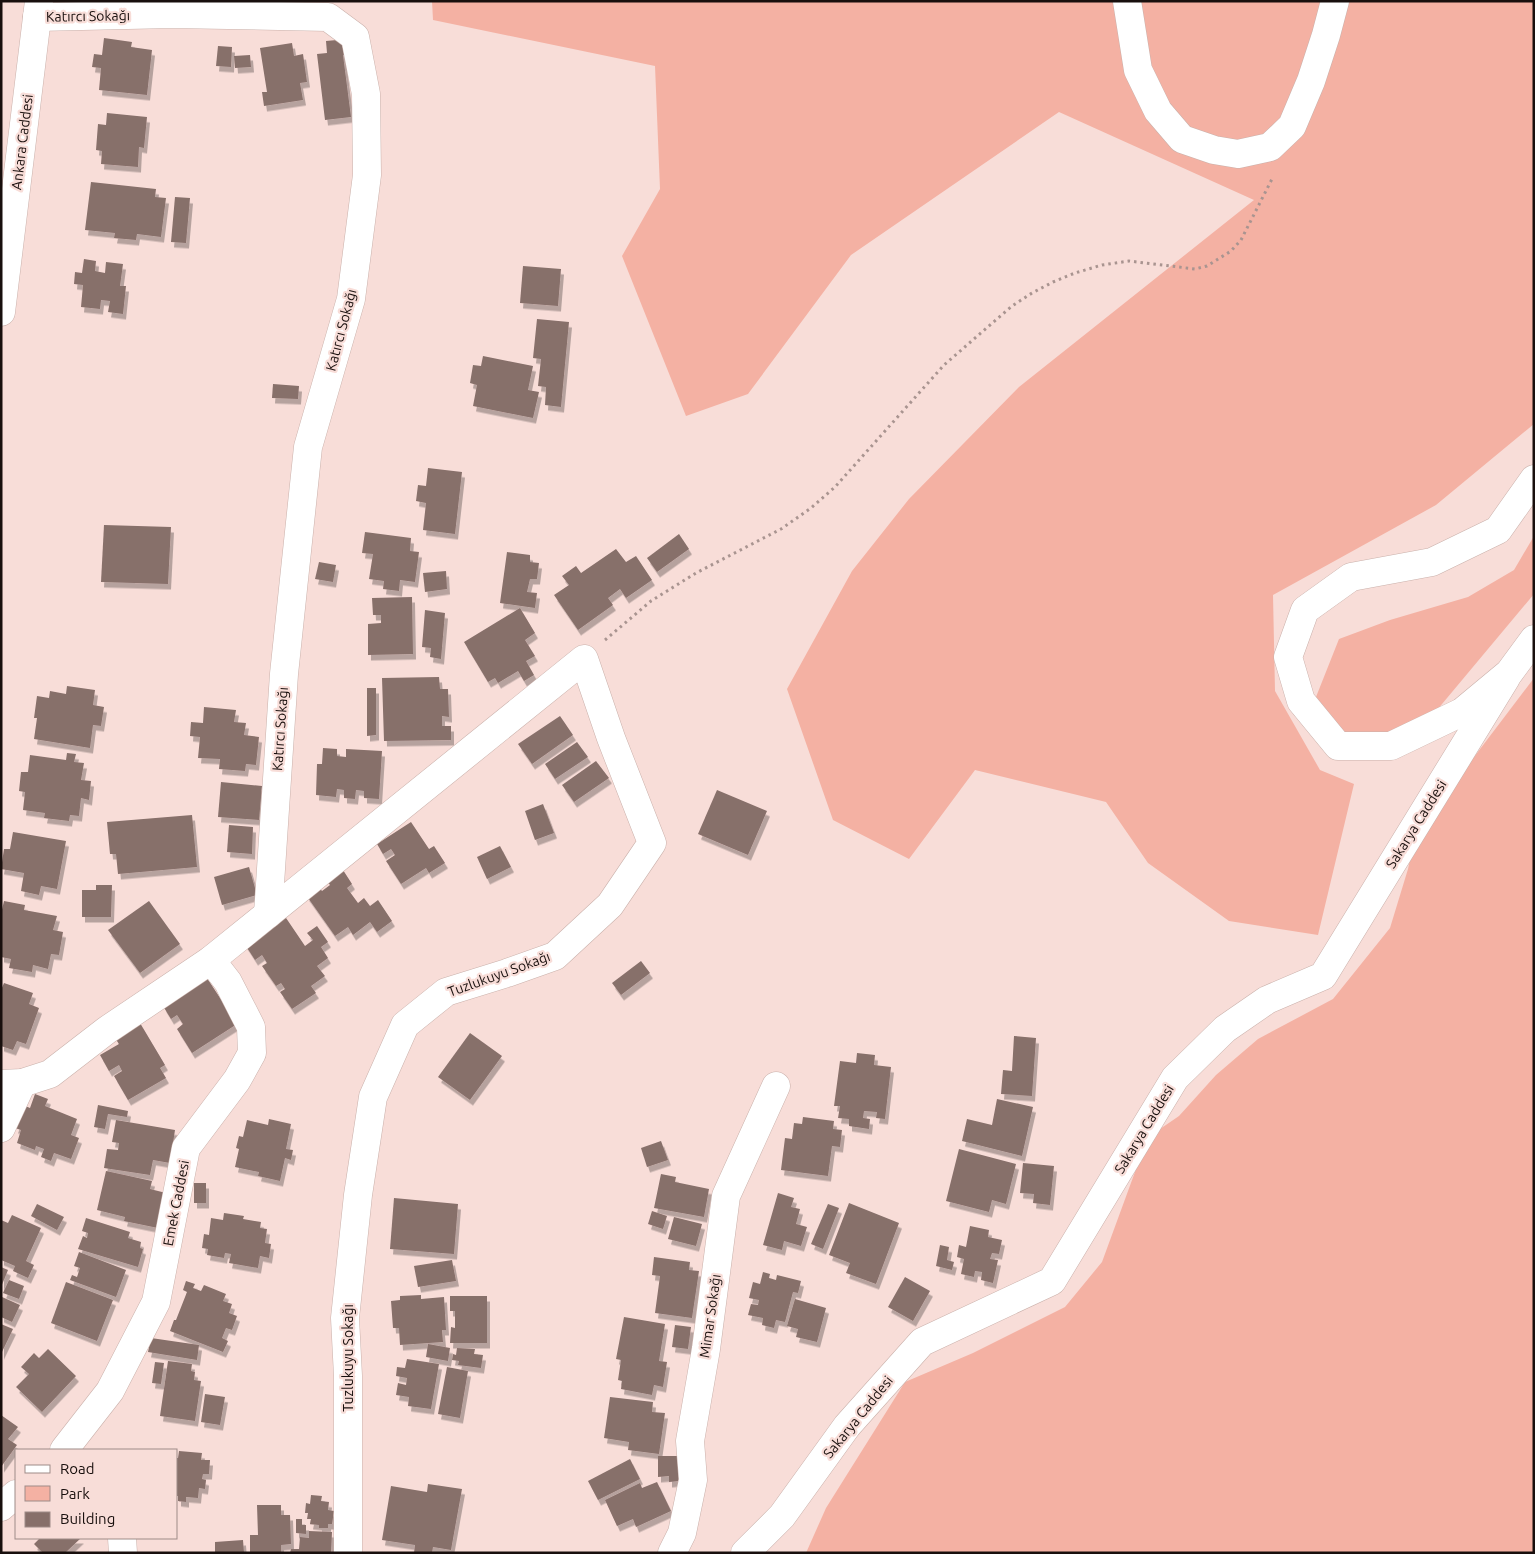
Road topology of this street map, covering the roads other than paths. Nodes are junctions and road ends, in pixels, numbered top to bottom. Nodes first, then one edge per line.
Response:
1 (1127, 1) edge
2 (1335, 1) edge
3 (38, 9) edge
4 (1, 312) edge
5 (1534, 479) edge
6 (1534, 639) edge
7 (1509, 673) junction
8 (268, 914) junction
9 (211, 960) junction
10 (12, 1084) edge
11 (776, 1086) dead end
12 (1, 1128) edge
13 (75, 1446) edge
14 (15, 1495) edge
15 (1, 1507) edge
16 (122, 1539) edge
17 (123, 1553) edge
18 (348, 1553) edge
19 (672, 1553) edge
20 (745, 1553) edge

1 - 2 street
3 - 4 street, Ankara Caddesi
3 - 8 street, Katırcı Sokağı
5 - 7 street
6 - 7 street
7 - 20 street, Sakarya Caddesi
8 - 9 street
8 - 18 street, Tuzlukuyu Sokağı
9 - 10 street
9 - 13 street, Emek Caddesi
10 - 12 street
11 - 19 street, Mimar Sokağı
14 - 15 street
16 - 17 street

